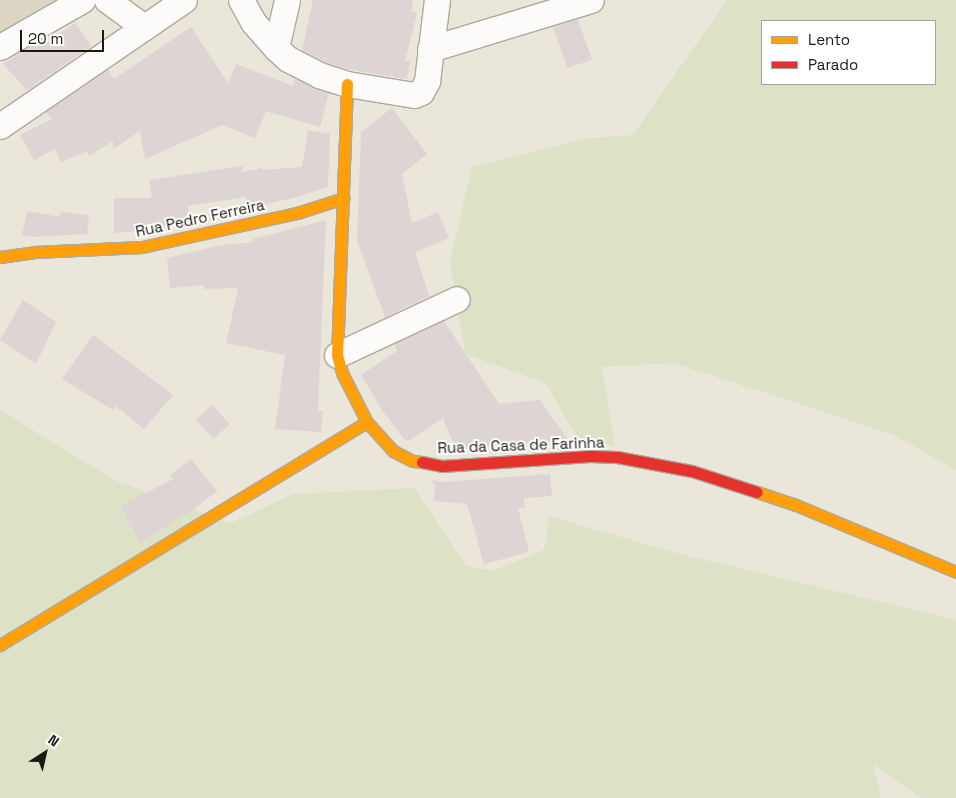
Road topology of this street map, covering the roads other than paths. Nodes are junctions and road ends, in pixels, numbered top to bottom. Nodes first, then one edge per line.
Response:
1 (82, 0) edge
2 (108, 0) edge
3 (184, 0) edge
4 (241, 0) edge
5 (287, 0) edge
6 (437, 0) edge
7 (591, 0) edge
8 (144, 27) junction
9 (0, 47) edge
10 (276, 48) junction
11 (430, 49) junction
12 (347, 84) junction
13 (0, 126) edge
14 (344, 198) junction
15 (0, 257) edge
16 (457, 300) dead end
17 (337, 355) junction
18 (367, 422) junction
19 (956, 572) edge
20 (0, 645) edge

1 - 9 street
2 - 8 street
3 - 8 street
4 - 10 street
5 - 10 street
6 - 11 street
7 - 11 street
8 - 13 street
10 - 12 street
11 - 12 street
12 - 14 street, Rua da Casa de Farinha
14 - 15 street, Rua Pedro Ferreira
14 - 17 street, Rua da Casa de Farinha
16 - 17 street
17 - 18 street, Rua da Casa de Farinha
18 - 19 street, Rua da Casa de Farinha
18 - 20 street

